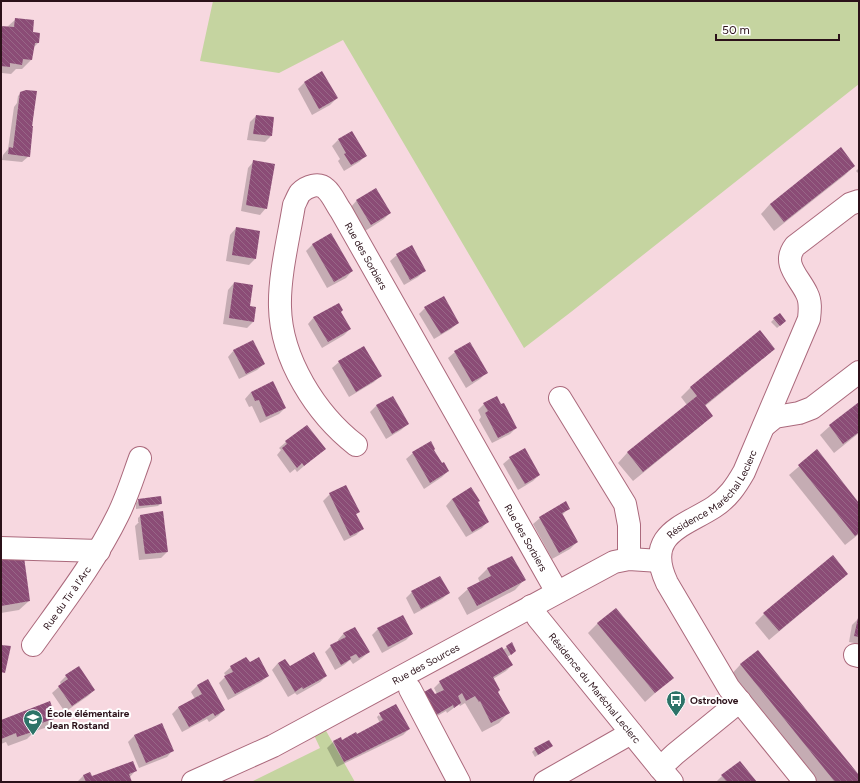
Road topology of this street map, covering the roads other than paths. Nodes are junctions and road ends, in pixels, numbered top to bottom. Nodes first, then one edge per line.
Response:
1 (859, 201) edge
2 (859, 372) edge
3 (560, 398) dead end
4 (764, 426) junction
5 (356, 445) dead end
6 (140, 458) dead end
7 (1, 548) edge
8 (99, 550) junction
9 (629, 559) junction
10 (660, 561) junction
11 (557, 592) junction
12 (530, 606) junction
13 (33, 645) dead end
14 (410, 689) dead end
15 (740, 701) junction
16 (631, 733) junction
17 (666, 775) edge
18 (193, 782) edge
19 (459, 782) edge
20 (545, 782) edge
21 (805, 782) edge

1 - 4 street, Résidence Maréchal Leclerc
2 - 4 street
3 - 9 street
4 - 10 street, Résidence Maréchal Leclerc
5 - 11 street, Rue des Sorbiers
6 - 8 street, Rue du Tir à l'Arc
7 - 8 street, Rue du Tir à l'Arc
8 - 13 street, Rue du Tir à l'Arc
9 - 10 street, Rue des Sources
9 - 11 street, Rue des Sources
10 - 15 street
11 - 12 street, Rue des Sources
12 - 16 street, Résidence du Maréchal Leclerc
12 - 18 street, Rue des Sources
14 - 19 street
15 - 17 street, Résidence du Maréchal Leclerc
15 - 21 street
16 - 17 street, Résidence du Maréchal Leclerc
16 - 20 street

